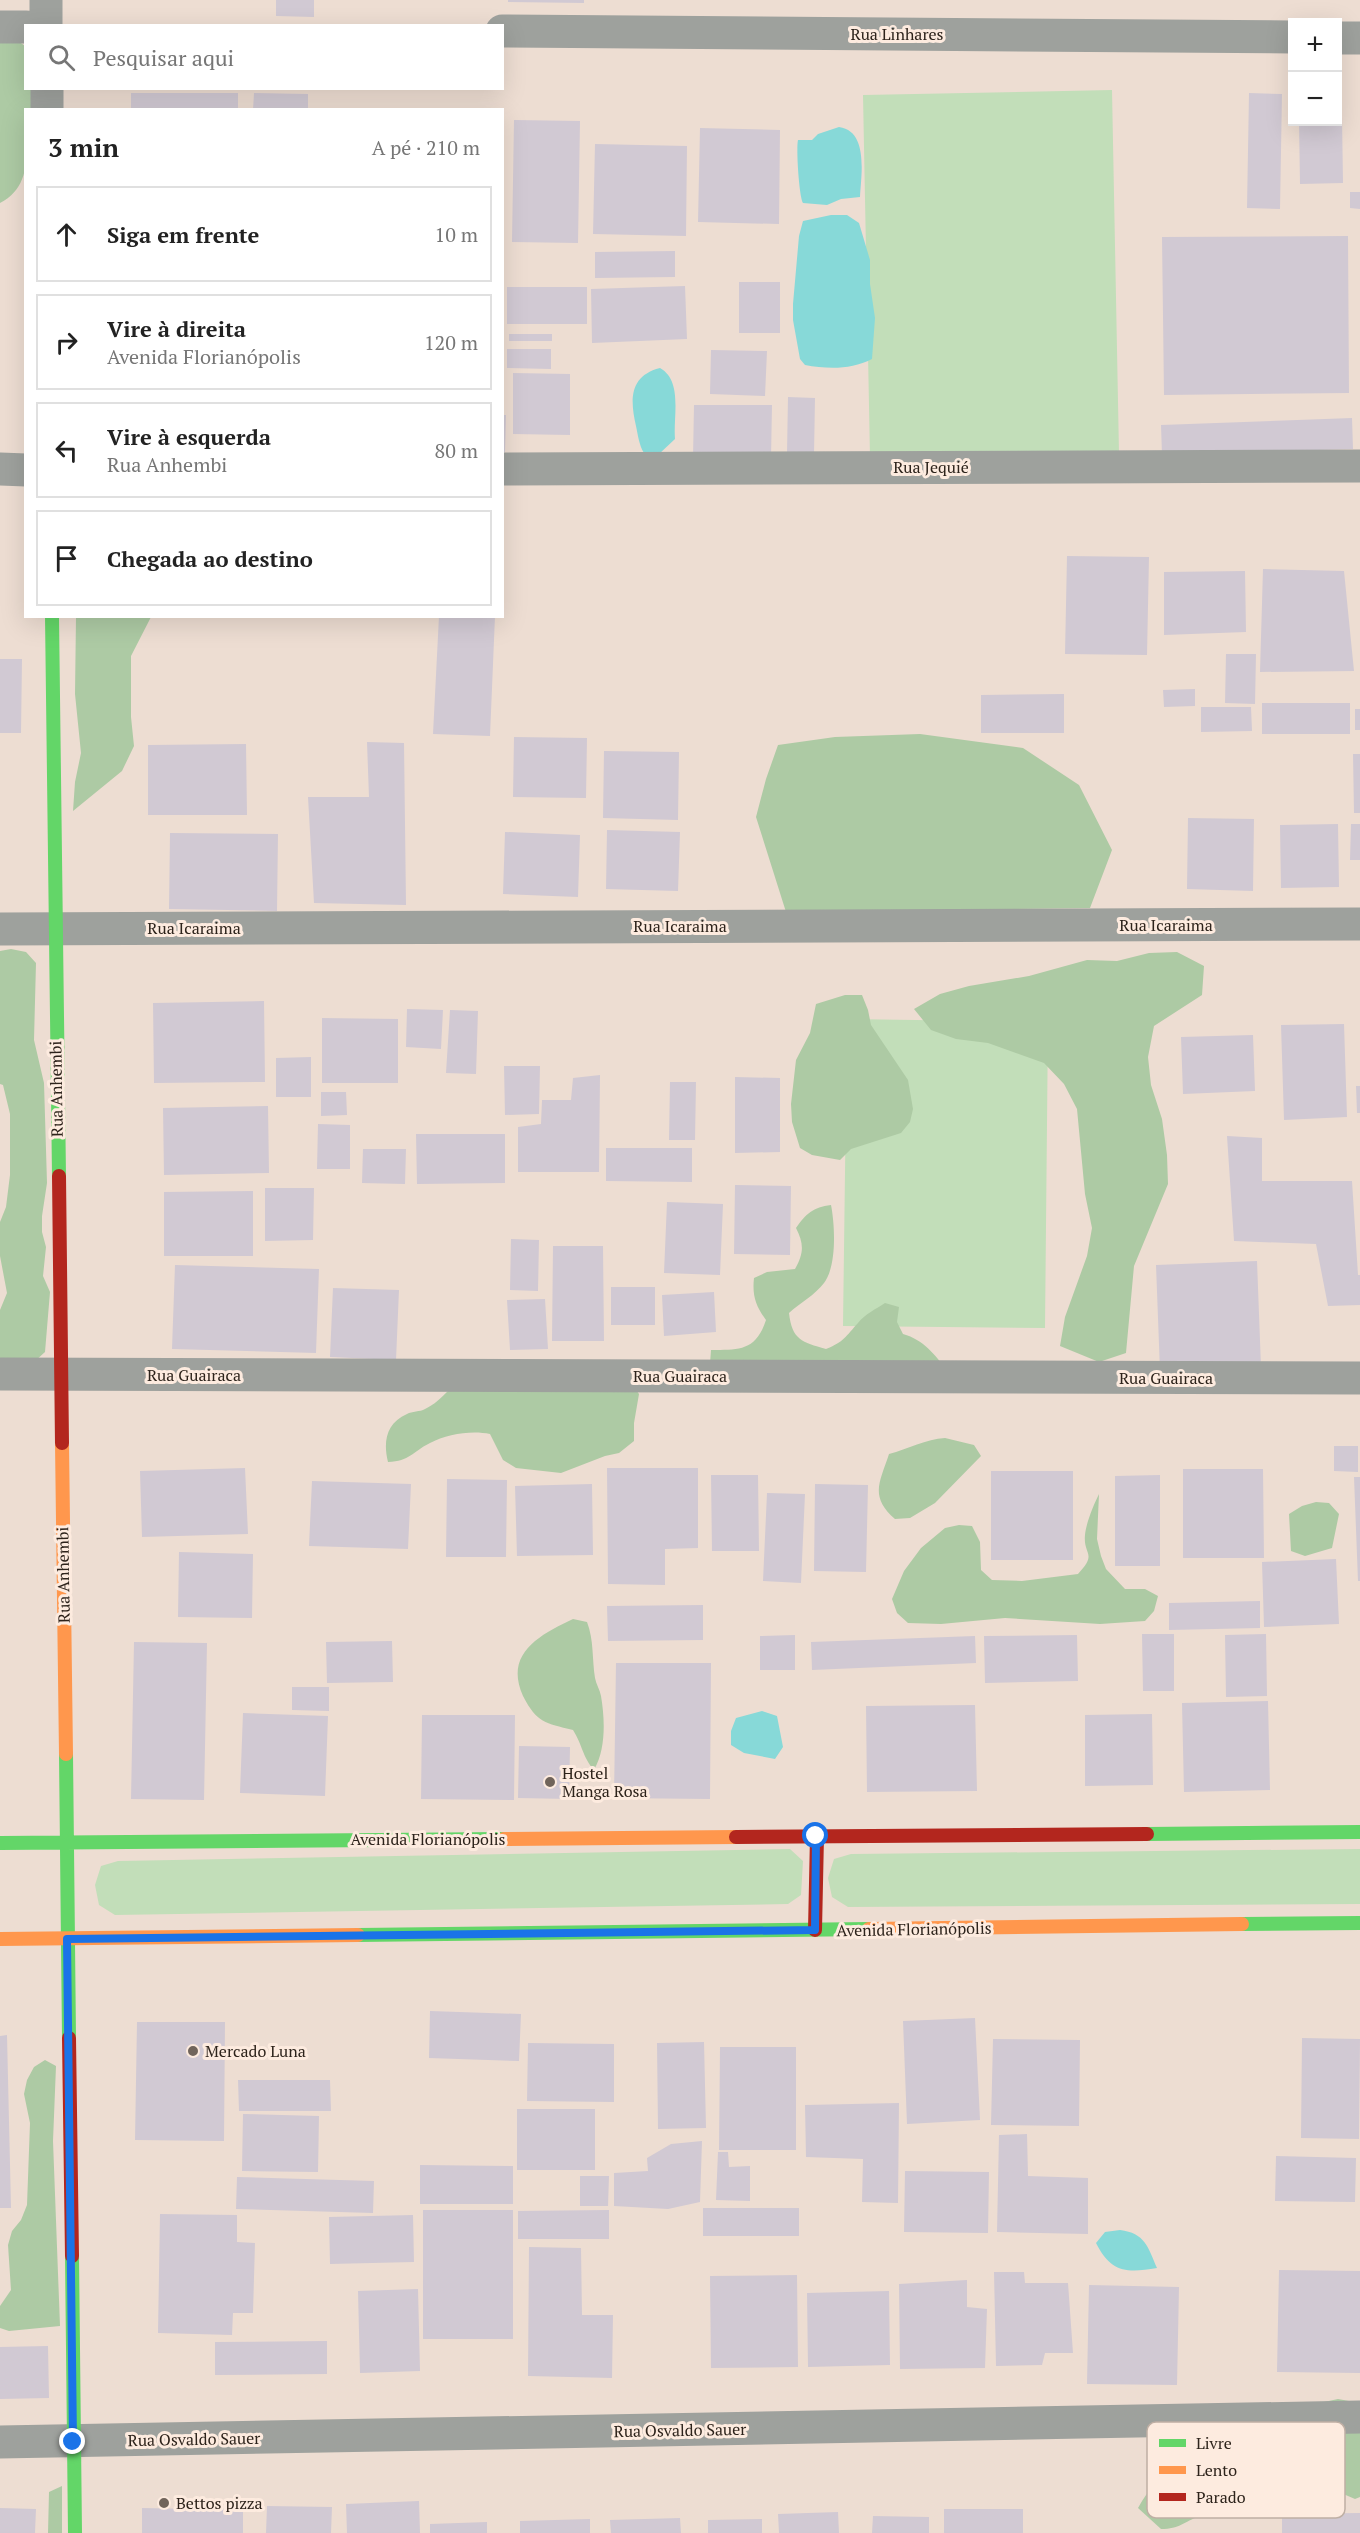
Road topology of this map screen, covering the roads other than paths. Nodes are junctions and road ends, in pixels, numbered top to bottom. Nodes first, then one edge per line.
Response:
1 (46, 0) edge
2 (46, 24) edge
3 (0, 27) edge
4 (24, 27) edge
5 (504, 31) edge
6 (1288, 37) edge
7 (1342, 38) edge
8 (1360, 38) edge
9 (47, 90) edge
10 (47, 108) edge
11 (1360, 466) edge
12 (0, 469) edge
13 (504, 469) edge
14 (24, 470) edge
15 (52, 618) edge
16 (1360, 924) edge
17 (54, 928) junction
18 (0, 929) edge
19 (0, 1374) edge
20 (60, 1374) junction
21 (1360, 1378) edge
22 (1360, 1832) edge
23 (816, 1836) junction
24 (67, 1842) junction
25 (0, 1843) edge
26 (1360, 1923) edge
27 (815, 1930) junction
28 (0, 1939) edge
29 (67, 1939) junction
30 (1360, 2417) edge
31 (0, 2442) edge
32 (73, 2442) junction
33 (75, 2533) edge

1 - 2 street
3 - 4 street
5 - 6 street, Rua Linhares
7 - 8 street
9 - 10 street
11 - 13 street, Rua Jequié
12 - 14 street
15 - 17 street, Rua Anhembi
16 - 17 street, Rua Icaraima
17 - 18 street, Rua Icaraima
17 - 20 street, Rua Anhembi
19 - 20 street, Rua Guairaca
20 - 21 street, Rua Guairaca
20 - 24 street, Rua Anhembi
22 - 23 street, Avenida Florianópolis
23 - 24 street, Avenida Florianópolis
23 - 27 street
24 - 25 street, Avenida Florianópolis
24 - 29 street, Rua Anhembi
26 - 27 street, Avenida Florianópolis
27 - 29 street, Avenida Florianópolis
28 - 29 street, Avenida Florianópolis
29 - 32 street, Rua Anhembi
30 - 32 street, Rua Osvaldo Sauer
31 - 32 street, Rua Osvaldo Sauer
32 - 33 street, Rua Anhembi

